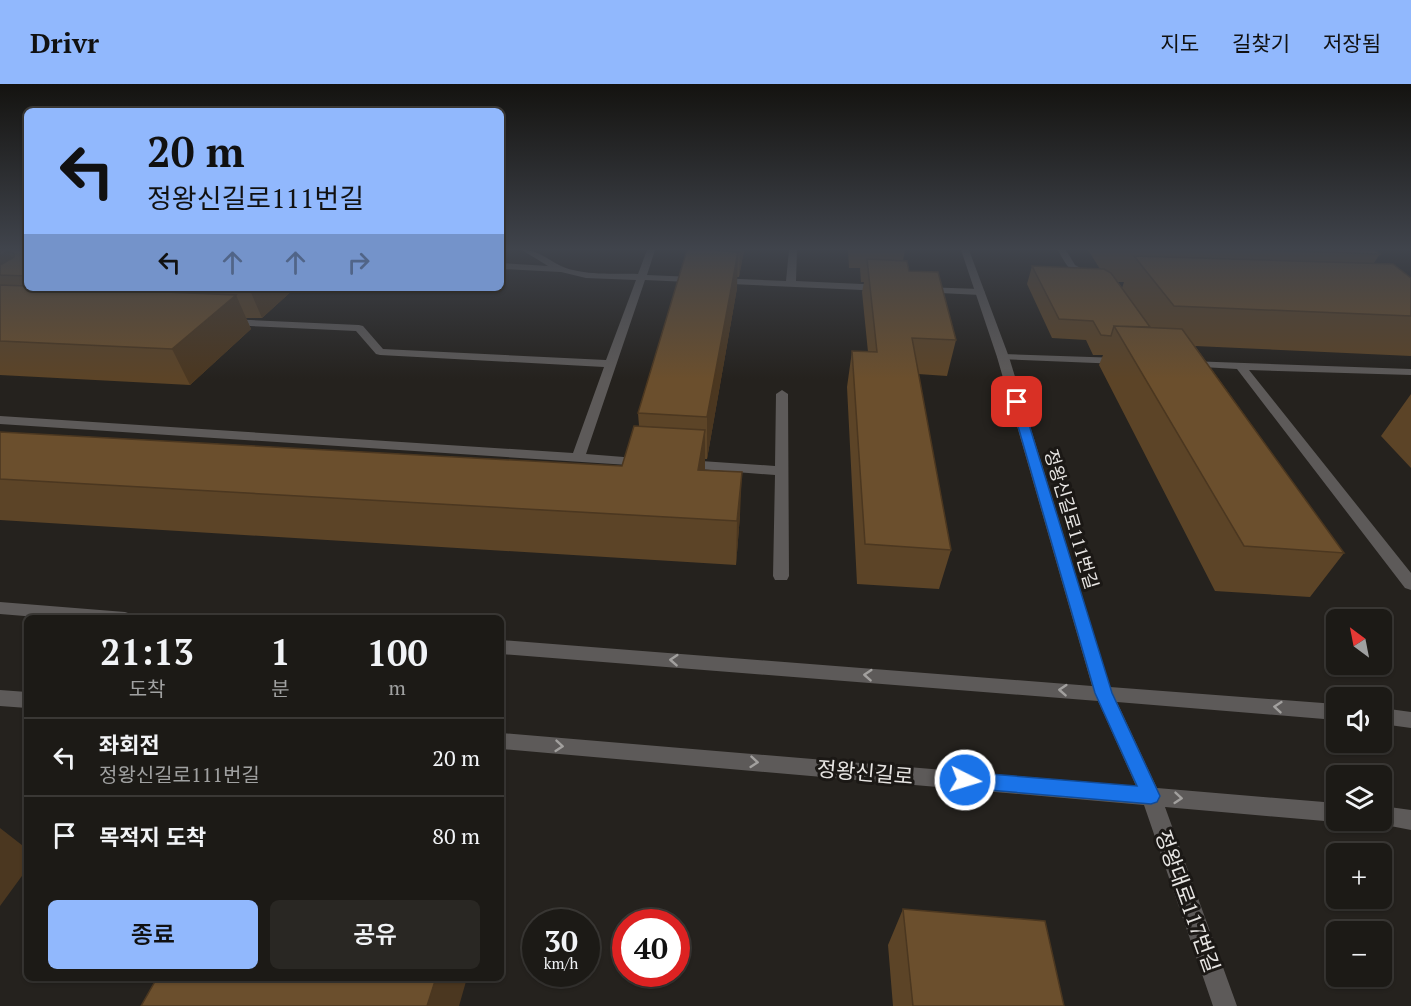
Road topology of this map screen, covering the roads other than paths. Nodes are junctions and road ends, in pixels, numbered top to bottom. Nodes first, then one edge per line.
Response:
1 (636, 293) edge
2 (981, 293) edge
3 (215, 322) edge
4 (1003, 357) junction
5 (1137, 362) edge
6 (1172, 363) edge
7 (611, 364) junction
8 (1240, 366) junction
9 (1411, 372) edge
10 (782, 394) dead end
11 (0, 420) edge
12 (578, 457) junction
13 (782, 471) junction
14 (782, 576) dead end
15 (1411, 584) edge
16 (0, 608) edge
17 (88, 615) edge
18 (504, 647) edge
19 (1104, 693) junction
20 (0, 698) edge
21 (24, 700) edge
22 (1326, 710) edge
23 (1392, 717) edge
24 (1411, 720) edge
25 (504, 741) edge
26 (1151, 796) junction
27 (1326, 811) edge
28 (1392, 817) edge
29 (1411, 820) edge
30 (1225, 1006) edge

1 - 7 street
2 - 4 street, 정왕신길로111번길
3 - 7 street
4 - 5 street
4 - 19 street, 정왕신길로111번길
6 - 8 street
7 - 12 street
8 - 9 street
8 - 15 street
10 - 13 street
11 - 12 street
12 - 13 street
13 - 14 street
16 - 17 street
19 -> 18 street
22 -> 19 street
19 - 26 street, 정왕신길로111번길
20 - 21 street
23 - 24 street
25 -> 26 street, 정왕신길로
26 -> 27 street, 정왕신길로
26 - 30 street, 정왕대로117번길
28 - 29 street

